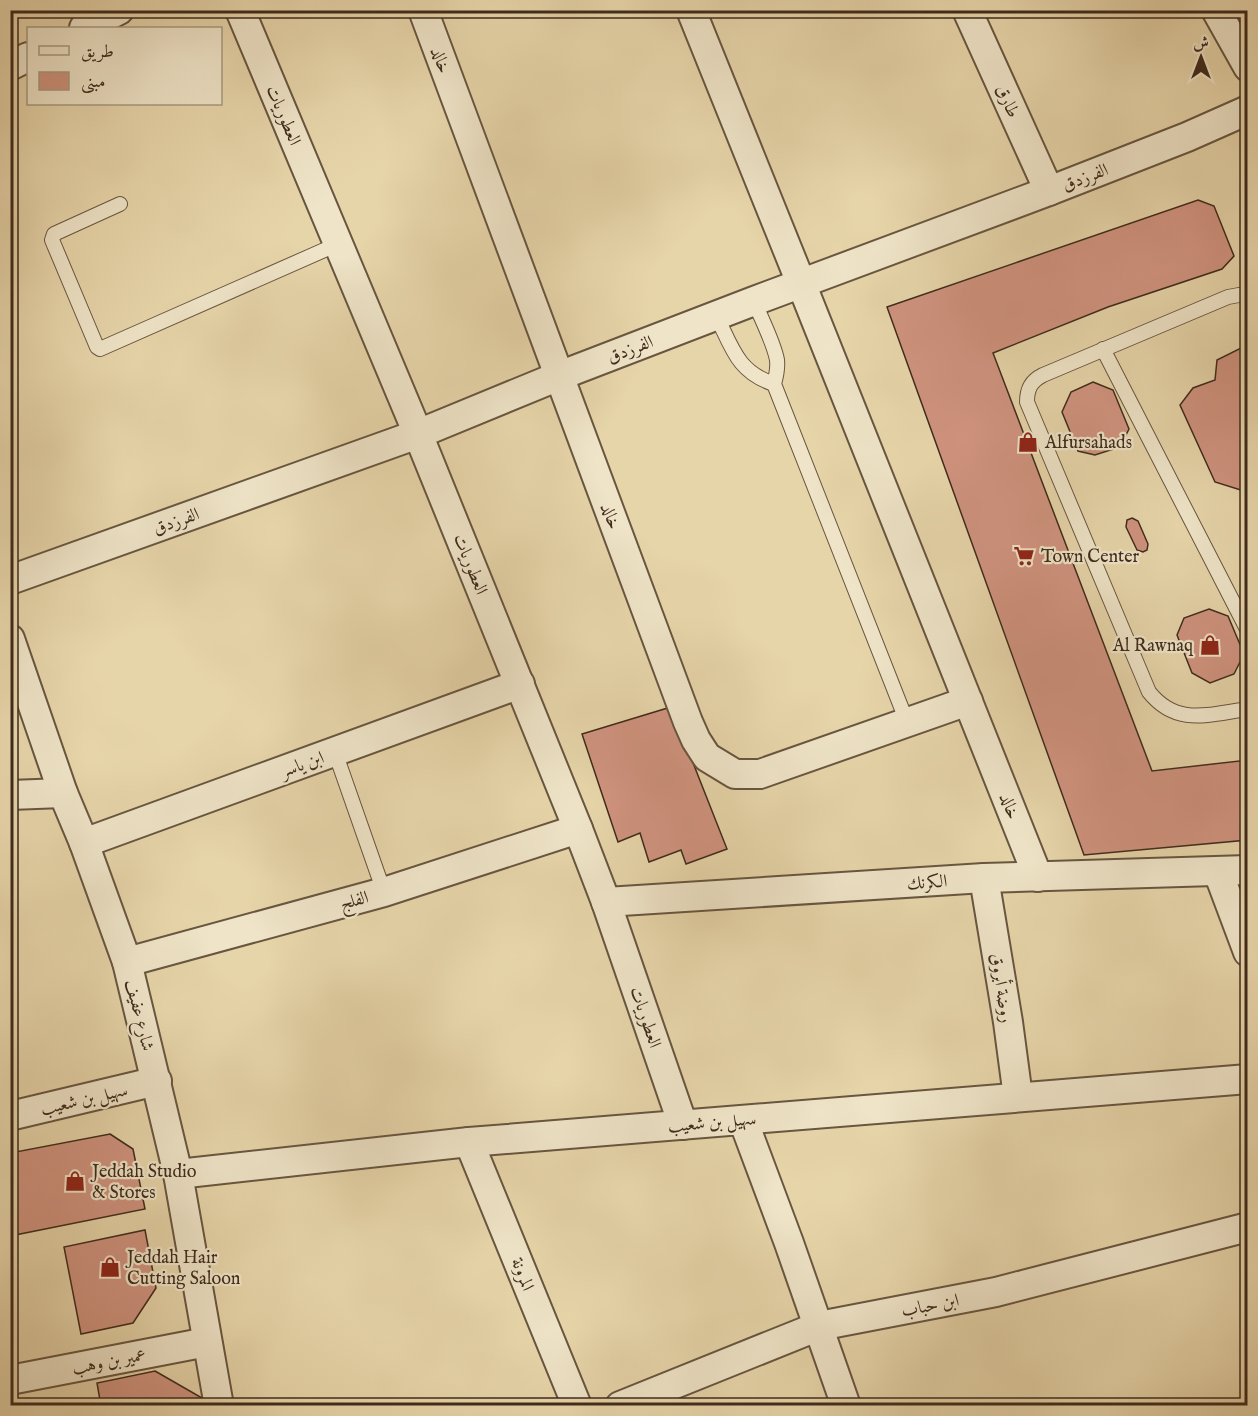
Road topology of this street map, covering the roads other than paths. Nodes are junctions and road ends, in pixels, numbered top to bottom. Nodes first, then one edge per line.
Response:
1 (119, 10) edge
2 (240, 10) edge
3 (423, 10) edge
4 (691, 10) edge
5 (967, 10) edge
6 (1216, 10) edge
7 (86, 27) edge
8 (27, 58) edge
9 (10, 66) edge
10 (1248, 67) edge
11 (1248, 110) edge
12 (1049, 191) junction
13 (120, 204) dead end
14 (338, 244) junction
15 (801, 283) junction
16 (1248, 295) edge
17 (754, 301) junction
18 (716, 315) junction
19 (1103, 350) junction
20 (559, 376) junction
21 (774, 384) junction
22 (418, 434) junction
23 (10, 580) edge
24 (1248, 631) edge
25 (10, 639) edge
26 (520, 684) junction
27 (968, 701) junction
28 (1248, 709) edge
29 (907, 723) junction
30 (335, 752) junction
31 (63, 793) junction
32 (10, 795) edge
33 (578, 829) junction
34 (84, 843) junction
35 (1248, 870) edge
36 (1218, 872) junction
37 (1038, 877) junction
38 (984, 878) junction
39 (384, 892) junction
40 (606, 902) junction
41 (1248, 952) edge
42 (128, 962) junction
43 (1248, 1079) edge
44 (157, 1081) junction
45 (1018, 1097) junction
46 (10, 1116) edge
47 (743, 1120) junction
48 (683, 1125) junction
49 (469, 1142) junction
50 (178, 1174) junction
51 (1248, 1227) edge
52 (819, 1326) junction
53 (207, 1342) junction
54 (10, 1380) edge
55 (219, 1406) edge
56 (577, 1406) edge
57 (620, 1406) edge
58 (846, 1406) edge

1 - 7 street
2 - 14 street, العطوريات
3 - 20 street, خالد
4 - 15 street, خالد
5 - 12 street, طارق
6 - 10 street
8 - 9 street
11 - 12 street, الفرزدق
12 - 15 street, الفرزدق
13 - 14 lane
14 - 22 street, العطوريات
15 - 17 street, الفرزدق
15 - 27 street, خالد
16 - 19 lane
17 - 18 street, الفرزدق
17 - 21 lane
18 - 20 street, الفرزدق
18 - 21 lane
19 - 24 lane
19 - 28 lane
20 - 22 street, الفرزدق
20 - 29 street, خالد
21 - 29 lane
22 - 23 street, الفرزدق
22 - 26 street, العطوريات
25 - 31 street, شارع عفيف
26 - 30 street, ابن ياسر
26 - 33 street, العطوريات
27 - 29 street, خالد
27 - 37 street, خالد
30 - 34 street, ابن ياسر
30 - 39 lane
31 - 32 street
31 - 34 street, شارع عفيف
33 - 39 street, الفلج
33 - 40 street, العطوريات
34 - 42 street, شارع عفيف
35 - 36 street, الكرنك
36 - 37 street, الكرنك
36 - 41 street
37 - 38 street, الكرنك
38 - 40 street, الكرنك
38 - 45 street, روضة أبروق
39 - 42 street, الفلج
40 - 48 street, العطوريات
42 - 44 street, شارع عفيف
43 - 45 street, سهيل بن شعيب
44 - 46 street, سهيل بن شعيب
44 - 50 street, شارع عفيف
45 - 47 street, سهيل بن شعيب
47 - 48 street, سهيل بن شعيب
47 - 52 street
48 - 49 street, سهيل بن شعيب
49 - 50 street, سهيل بن شعيب
49 - 56 street, المرونة
50 - 53 street, شارع عفيف
51 - 52 street, ابن حباب
52 - 57 street, ابن حباب
52 - 58 street
53 - 54 street, عمير بن وهب
53 - 55 street, شارع عفيف

